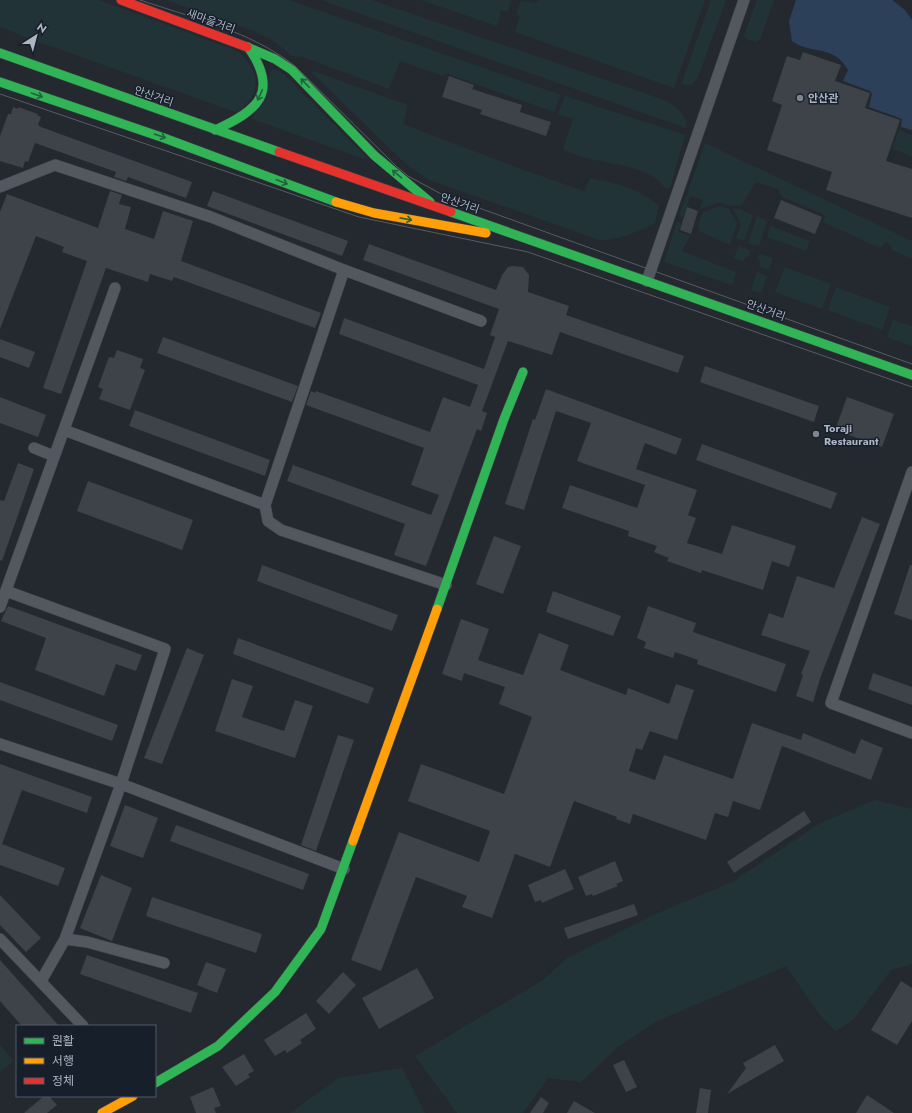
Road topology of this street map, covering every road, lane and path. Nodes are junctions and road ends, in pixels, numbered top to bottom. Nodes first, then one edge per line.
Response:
1 (121, 0) edge
2 (744, 0) edge
3 (248, 47) junction
4 (0, 53) edge
5 (0, 82) edge
6 (215, 130) junction
7 (0, 187) edge
8 (438, 208) junction
9 (525, 238) junction
10 (344, 270) junction
11 (647, 281) junction
12 (115, 288) dead end
13 (481, 321) dead end
14 (523, 372) dead end
15 (912, 375) edge
16 (64, 430) junction
17 (34, 448) dead end
18 (54, 456) junction
19 (912, 472) edge
20 (265, 505) junction
21 (446, 585) junction
22 (6, 592) junction
23 (0, 607) edge
24 (912, 733) edge
25 (0, 744) edge
26 (121, 784) junction
27 (344, 869) junction
28 (0, 938) edge
29 (65, 939) junction
30 (164, 964) dead end
31 (41, 981) junction
32 (82, 1025) edge
33 (156, 1082) edge
34 (131, 1097) edge
35 (102, 1113) edge

1 - 3 main road, 새마을거리
2 - 11 street
3 -> 6 main road
8 -> 3 main road, 새마을거리
4 - 6 main road, 안산거리
5 -> 9 main road
6 - 8 main road, 안산거리
7 - 10 street
8 - 9 main road, 안산거리
9 - 11 main road, 안산거리
10 - 13 street
10 - 20 street
11 - 15 main road, 안산거리
12 - 16 street
14 - 21 main road
16 - 18 street
16 - 20 street
17 - 18 street
18 - 22 street
19 - 24 street
20 - 21 street
21 - 27 main road
22 - 23 street
22 - 26 street
25 - 26 street
26 - 27 street
26 - 29 street
27 - 33 main road
28 - 31 street
29 - 30 street
29 - 31 street
31 - 32 street
34 - 35 main road

